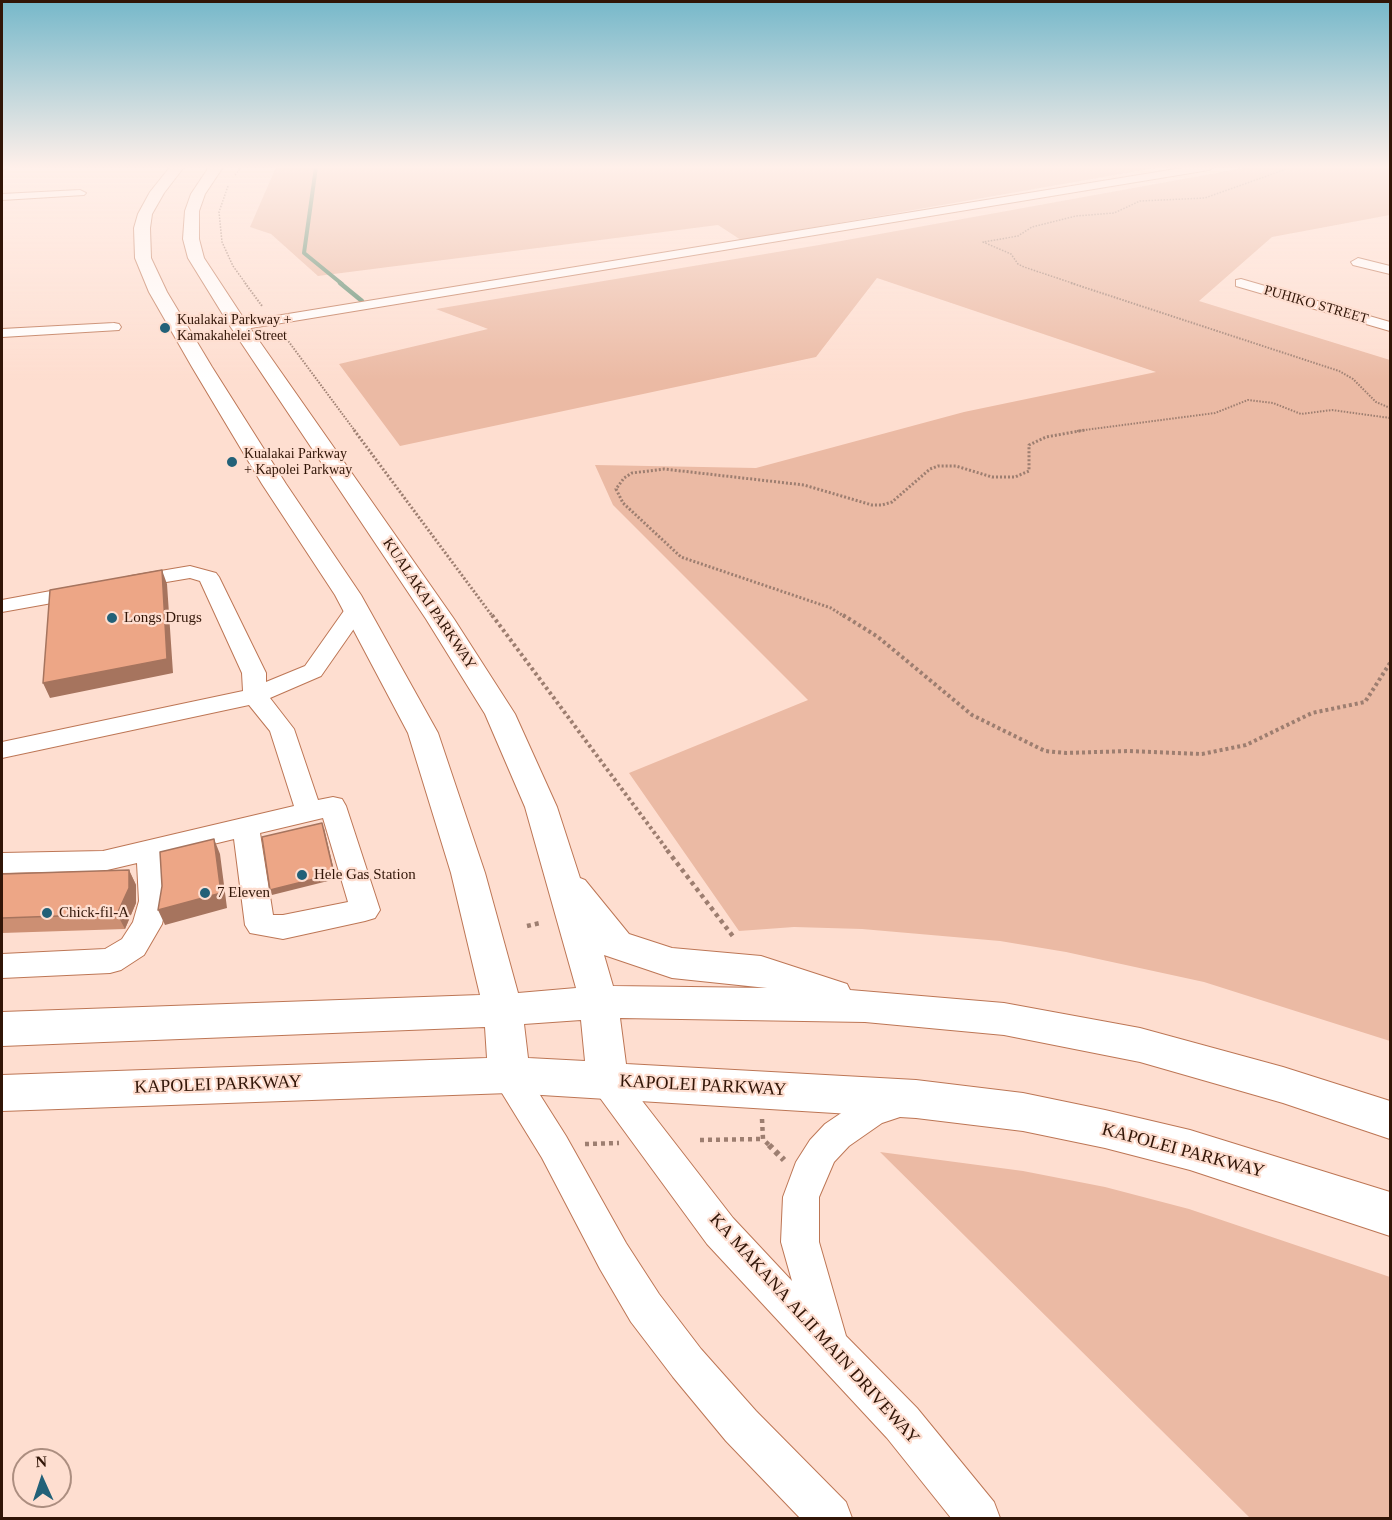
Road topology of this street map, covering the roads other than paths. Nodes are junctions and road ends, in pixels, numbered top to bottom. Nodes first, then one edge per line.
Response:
1 (142, 238) edge
2 (191, 238) edge
3 (775, 238) edge
4 (1358, 262) dead end
5 (1390, 270) edge
6 (1241, 283) dead end
7 (239, 326) junction
8 (114, 327) dead end
9 (1390, 327) edge
10 (2, 333) edge
11 (2, 606) edge
12 (356, 610) junction
13 (255, 696) junction
14 (2, 750) edge
15 (309, 812) junction
16 (246, 827) junction
17 (150, 850) junction
18 (2, 863) edge
19 (562, 876) junction
20 (2, 966) edge
21 (599, 1002) junction
22 (865, 1006) junction
23 (503, 1010) junction
24 (2, 1029) edge
25 (509, 1075) junction
26 (607, 1080) junction
27 (2, 1093) edge
28 (916, 1099) junction
29 (1390, 1120) edge
30 (1390, 1214) edge
31 (829, 1345) junction
32 (830, 1518) edge
33 (978, 1518) edge

1 - 12 main road
2 - 7 main road, KUALAKAI PARKWAY
3 - 7 street
4 - 5 street
6 - 9 street, PUHIKO STREET
7 - 19 main road, KUALAKAI PARKWAY
8 - 10 street
11 - 13 street
12 - 13 street
12 - 23 main road
13 - 14 street
13 - 15 street
15 - 16 street
15 - 16 street
16 - 17 street
17 - 18 street
17 - 20 street
19 - 21 main road, KUALAKAI PARKWAY
19 - 22 main road
21 - 22 main road
21 - 23 main road
21 - 26 main road, KUALAKAI PARKWAY
22 - 29 main road
23 - 24 main road
23 - 25 main road
25 - 26 main road, KAPOLEI PARKWAY
25 - 27 main road, KAPOLEI PARKWAY
25 - 32 street
26 - 28 main road, KAPOLEI PARKWAY
26 - 31 street, KA MAKANA ALII MAIN DRIVEWAY
28 - 30 main road, KAPOLEI PARKWAY
28 - 31 street
31 - 33 street, KA MAKANA ALII MAIN DRIVEWAY

